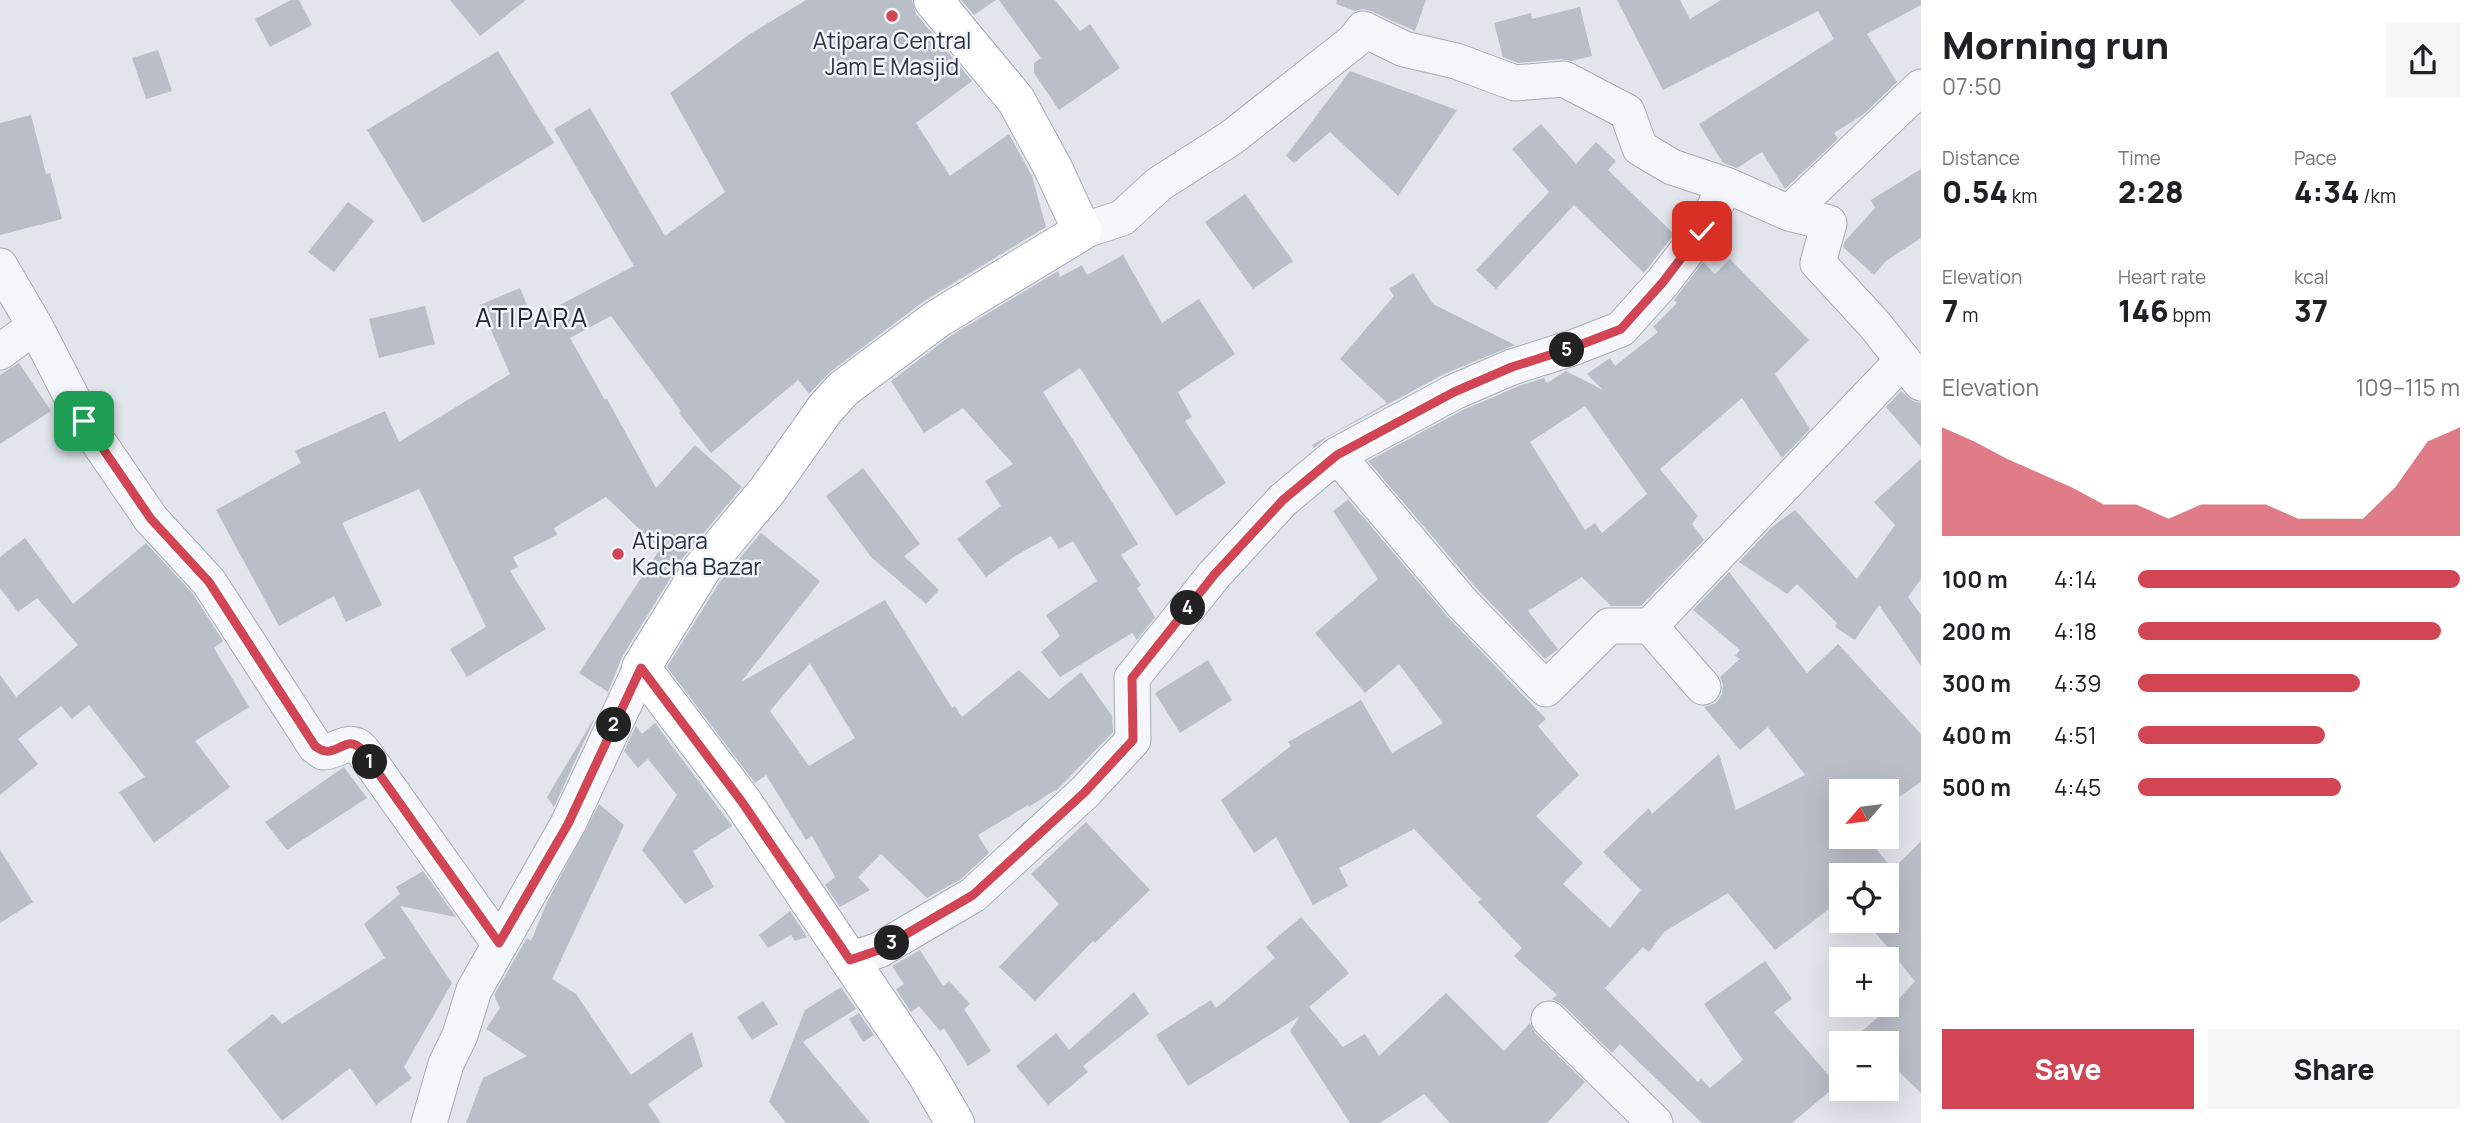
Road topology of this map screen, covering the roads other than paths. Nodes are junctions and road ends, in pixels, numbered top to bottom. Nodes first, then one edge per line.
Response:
1 (933, 0) edge
2 (1921, 87) edge
3 (1726, 185) junction
4 (1789, 213) junction
5 (1082, 231) junction
6 (0, 266) edge
7 (35, 326) junction
8 (0, 352) edge
9 (1912, 372) edge
10 (1337, 455) junction
11 (1650, 626) junction
12 (641, 668) junction
13 (1703, 687) dead end
14 (499, 943) junction
15 (850, 960) junction
16 (1549, 1019) dead end
17 (429, 1123) edge
18 (955, 1123) edge
19 (1654, 1123) edge

1 - 5 main road
2 - 4 street
3 - 4 street
3 - 5 street
3 - 10 street
4 - 9 street
5 - 12 main road
6 - 7 street
7 - 8 street
7 - 14 street
9 - 11 street
10 - 11 street
10 - 15 street
11 - 13 street
12 - 14 street
12 - 15 main road
14 - 17 street
15 - 18 main road
16 - 19 street

